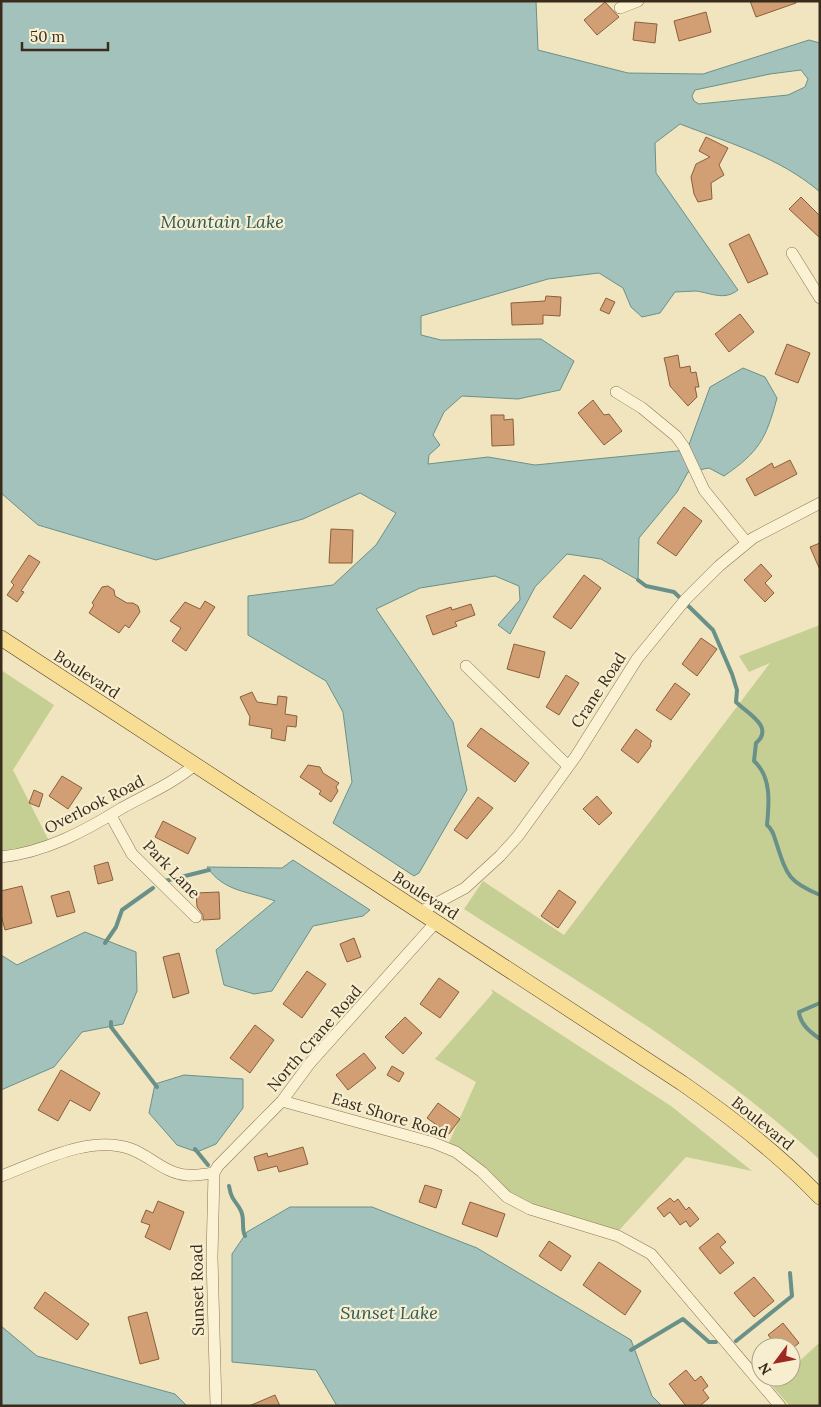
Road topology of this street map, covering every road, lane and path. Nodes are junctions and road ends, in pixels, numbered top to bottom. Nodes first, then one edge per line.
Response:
1 (638, 1) edge
2 (620, 8) dead end
3 (792, 254) dead end
4 (820, 298) edge
5 (616, 392) dead end
6 (820, 502) edge
7 (747, 543) junction
8 (1, 638) edge
9 (466, 666) dead end
10 (195, 764) junction
11 (568, 766) junction
12 (111, 816) junction
13 (1, 857) edge
14 (420, 912) junction
15 (196, 917) dead end
16 (436, 922) junction
17 (282, 1101) junction
18 (214, 1173) junction
19 (1, 1176) edge
20 (820, 1197) edge
21 (216, 1406) edge
22 (780, 1406) edge

1 - 2 street
3 - 4 street
5 - 7 street
6 - 7 street, Crane Road
7 - 11 street, Crane Road
8 - 10 main road, Boulevard
9 - 11 street
10 - 12 street, Overlook Road
10 - 14 main road, Boulevard
11 - 14 street, Crane Road
12 - 13 street, Overlook Road
12 - 15 street, Park Lane
14 - 16 main road, Boulevard
16 - 17 street, North Crane Road
16 - 20 main road, Boulevard
17 - 18 street, North Crane Road
17 - 22 street, East Shore Road
18 - 19 street
18 - 21 street, Sunset Road

